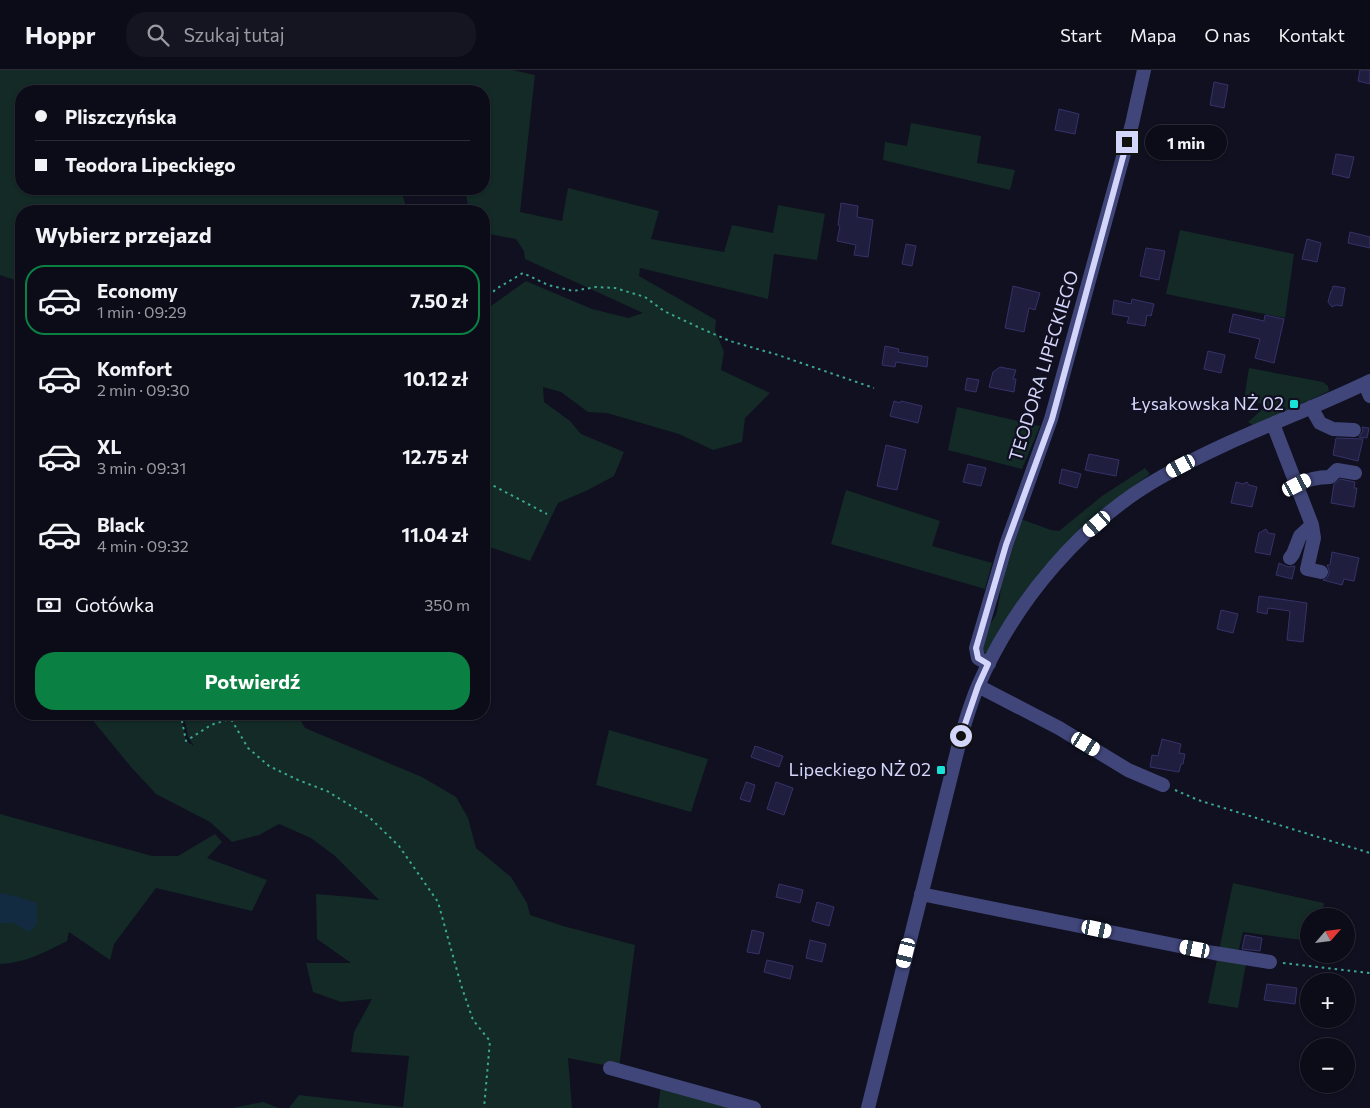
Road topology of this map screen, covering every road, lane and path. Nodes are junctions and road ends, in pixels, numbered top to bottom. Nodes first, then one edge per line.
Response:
1 (1144, 70) edge
2 (490, 295) edge
3 (1368, 387) edge
4 (874, 388) dead end
5 (1311, 408) junction
6 (1273, 424) junction
7 (1354, 430) dead end
8 (1355, 473) dead end
9 (490, 482) edge
10 (1297, 485) junction
11 (547, 514) dead end
12 (1312, 525) junction
13 (1290, 558) dead end
14 (1321, 572) dead end
15 (988, 664) junction
16 (978, 686) junction
17 (182, 720) edge
18 (226, 720) edge
19 (231, 720) edge
20 (1163, 784) joint
21 (1370, 853) edge
22 (921, 894) junction
23 (1270, 962) joint
24 (1370, 973) edge
25 (610, 1068) dead end
26 (484, 1108) edge
27 (754, 1108) edge
28 (868, 1108) edge

1 - 15 street, TEODORA LIPECKIEGO
2 - 4 path
3 - 5 street
5 - 6 street
5 - 7 street
6 - 10 street
6 - 15 street
8 - 10 street
9 - 11 path
10 - 12 street
12 - 13 street
12 - 14 street
15 - 16 street
16 - 20 street
16 - 22 street
17 - 18 path
19 - 26 path
20 - 21 path
22 - 23 street
22 - 28 street
23 - 24 path
25 - 27 street

